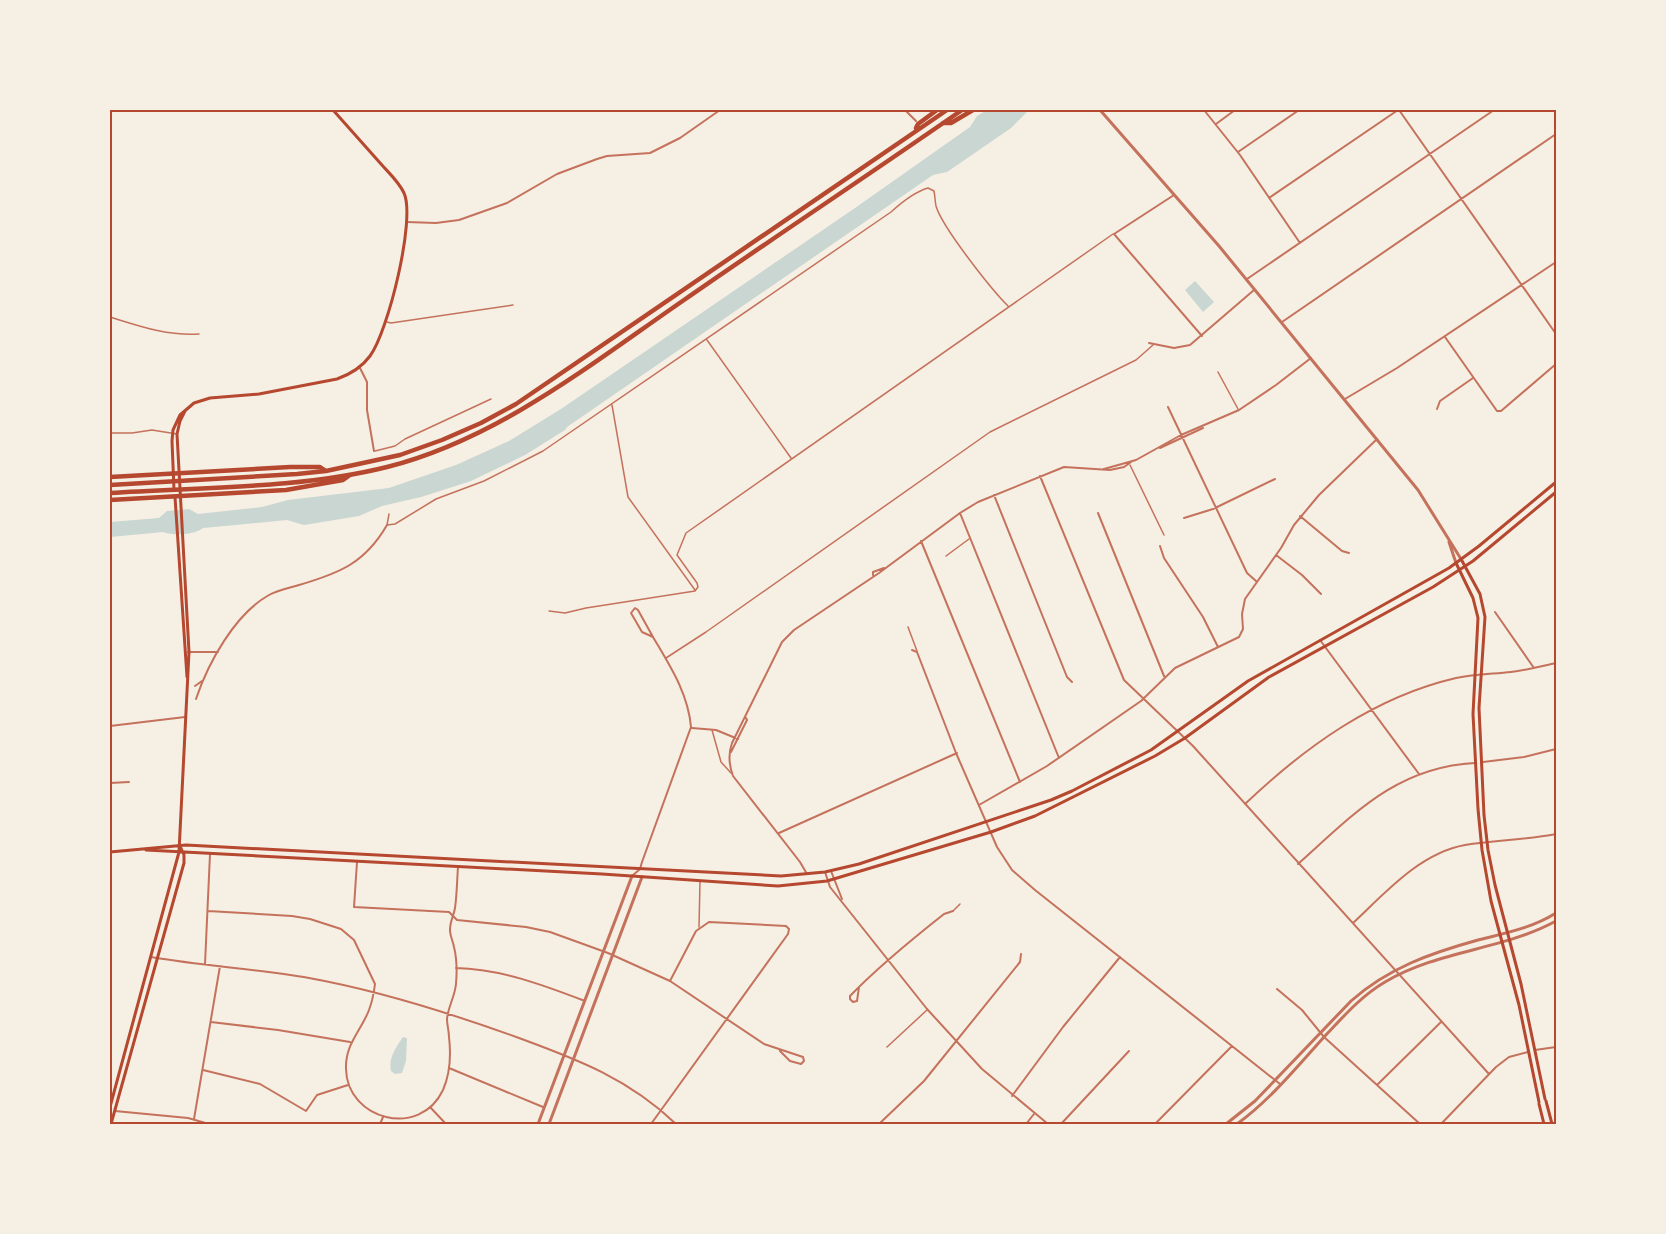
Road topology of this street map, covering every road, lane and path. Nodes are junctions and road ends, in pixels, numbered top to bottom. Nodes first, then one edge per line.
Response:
1 (333, 110) edge
2 (720, 110) edge
3 (905, 110) edge
4 (937, 110) edge
5 (947, 110) edge
6 (962, 110) edge
7 (973, 110) edge
8 (1100, 110) edge
9 (1204, 110) edge
10 (1235, 110) edge
11 (1299, 110) edge
12 (1399, 110) edge
13 (1494, 110) edge
14 (916, 121) dead end
15 (943, 123) junction
16 (1216, 124) junction
17 (915, 131) junction
18 (1557, 134) edge
19 (1238, 152) junction
20 (1430, 153) junction
21 (1174, 195) junction
22 (1269, 198) junction
23 (1462, 199) junction
24 (407, 222) junction
25 (1114, 234) junction
26 (1300, 243) junction
27 (1557, 262) edge
28 (1247, 279) junction
29 (1523, 285) junction
30 (1255, 289) junction
31 (513, 305) dead end
32 (1008, 306) junction
33 (110, 317) edge
34 (386, 322) junction
35 (1282, 322) junction
36 (199, 333) dead end
37 (1557, 334) edge
38 (1202, 336) junction
39 (1445, 337) junction
40 (706, 339) junction
41 (1149, 343) dead end
42 (1153, 345) junction
43 (1311, 358) junction
44 (1557, 364) edge
45 (360, 368) junction
46 (1218, 372) dead end
47 (1473, 378) junction
48 (491, 399) dead end
49 (1344, 399) junction
50 (612, 405) junction
51 (1168, 407) dead end
52 (1437, 409) dead end
53 (1239, 410) junction
54 (110, 433) edge
55 (175, 434) junction
56 (1182, 437) junction
57 (1377, 439) junction
58 (374, 451) joint
59 (792, 459) junction
60 (1130, 463) junction
61 (326, 471) junction
62 (180, 474) junction
63 (173, 475) junction
64 (350, 475) junction
65 (1040, 476) junction
66 (110, 477) edge
67 (1275, 479) dead end
68 (1557, 482) edge
69 (110, 485) edge
70 (1557, 492) edge
71 (110, 493) edge
72 (1542, 494) junction
73 (178, 495) junction
74 (994, 495) junction
75 (110, 500) edge
76 (1546, 500) junction
77 (1216, 508) junction
78 (960, 513) junction
79 (1098, 513) dead end
80 (388, 514) dead end
81 (1300, 516) junction
82 (1184, 518) dead end
83 (387, 525) junction
84 (1164, 535) dead end
85 (970, 538) junction
86 (921, 541) junction
87 (1449, 541) junction
88 (1485, 541) junction
89 (1160, 546) dead end
90 (1490, 547) junction
91 (1349, 553) dead end
92 (1276, 555) junction
93 (946, 556) dead end
94 (1461, 559) junction
95 (1456, 563) junction
96 (1465, 566) junction
97 (1459, 569) junction
98 (1429, 580) junction
99 (1256, 581) junction
100 (1433, 587) junction
101 (695, 591) junction
102 (1321, 594) dead end
103 (549, 611) dead end
104 (1495, 612) dead end
105 (908, 627) dead end
106 (653, 637) junction
107 (1320, 640) junction
108 (1218, 647) junction
109 (1324, 647) junction
110 (912, 650) dead end
111 (187, 651) junction
112 (218, 652) junction
113 (917, 652) junction
114 (665, 658) junction
115 (1557, 663) edge
116 (1534, 668) junction
117 (1480, 674) junction
118 (1474, 675) junction
119 (1164, 676) junction
120 (202, 681) junction
121 (1072, 682) dead end
122 (195, 686) dead end
123 (196, 699) dead end
124 (1144, 699) junction
125 (1371, 710) junction
126 (185, 717) junction
127 (110, 726) edge
128 (691, 728) junction
129 (712, 730) junction
130 (1179, 732) junction
131 (737, 738) junction
132 (1185, 738) junction
133 (1167, 740) junction
134 (1171, 747) junction
135 (1557, 749) edge
136 (957, 753) junction
137 (1059, 758) junction
138 (1476, 762) junction
139 (1482, 762) junction
140 (1419, 774) junction
141 (733, 776) junction
142 (129, 782) dead end
143 (1020, 782) junction
144 (110, 783) edge
145 (1245, 804) junction
146 (979, 805) junction
147 (986, 821) junction
148 (991, 832) junction
149 (778, 834) junction
150 (1557, 834) edge
151 (939, 837) junction
152 (1487, 843) junction
153 (1481, 844) junction
154 (179, 845) junction
155 (942, 845) junction
156 (241, 847) junction
157 (139, 849) junction
158 (110, 852) edge
159 (181, 853) junction
160 (357, 853) junction
161 (210, 854) junction
162 (240, 856) junction
163 (458, 858) junction
164 (357, 862) junction
165 (859, 864) junction
166 (1298, 864) junction
167 (458, 867) junction
168 (640, 868) junction
169 (831, 871) junction
170 (861, 871) junction
171 (825, 872) junction
172 (807, 874) junction
173 (632, 876) junction
174 (642, 877) junction
175 (834, 879) junction
176 (700, 881) junction
177 (827, 881) junction
178 (843, 902) junction
179 (960, 904) dead end
180 (208, 911) junction
181 (953, 911) joint
182 (1557, 914) edge
183 (453, 916) junction
184 (1557, 921) edge
185 (1353, 923) junction
186 (699, 927) junction
187 (1508, 933) junction
188 (1500, 934) junction
189 (1510, 939) junction
190 (1502, 941) junction
191 (603, 951) junction
192 (613, 954) junction
193 (1022, 954) dead end
194 (151, 957) junction
195 (1120, 957) junction
196 (158, 958) junction
197 (887, 960) junction
198 (205, 964) junction
199 (220, 966) junction
200 (456, 968) junction
201 (1394, 969) junction
202 (1399, 974) junction
203 (670, 981) junction
204 (859, 987) junction
205 (1277, 989) dead end
206 (374, 992) junction
207 (585, 1001) junction
208 (927, 1009) junction
209 (448, 1013) junction
210 (727, 1018) junction
211 (211, 1022) junction
212 (1442, 1022) junction
213 (1320, 1032) junction
214 (1324, 1037) junction
215 (956, 1041) junction
216 (351, 1042) junction
217 (1232, 1046) junction
218 (887, 1047) dead end
219 (1557, 1047) edge
220 (1535, 1050) junction
221 (780, 1051) junction
222 (1129, 1051) dead end
223 (1528, 1052) junction
224 (564, 1054) junction
225 (574, 1058) junction
226 (449, 1068) junction
227 (202, 1070) junction
228 (1489, 1074) junction
229 (1275, 1081) junction
230 (1280, 1084) junction
231 (348, 1085) junction
232 (1377, 1085) junction
233 (1012, 1096) junction
234 (110, 1107) edge
235 (430, 1107) junction
236 (544, 1107) junction
237 (661, 1110) junction
238 (115, 1111) junction
239 (1035, 1114) junction
240 (383, 1117) junction
241 (194, 1119) junction
242 (380, 1124) edge
243 (1228, 1124) edge
244 (111, 1125) edge
245 (209, 1125) edge
246 (446, 1125) edge
247 (538, 1125) edge
248 (549, 1125) edge
249 (651, 1125) edge
250 (676, 1125) edge
251 (879, 1125) edge
252 (1026, 1125) edge
253 (1048, 1125) edge
254 (1061, 1125) edge
255 (1155, 1125) edge
256 (1237, 1125) edge
257 (1420, 1125) edge
258 (1442, 1125) edge
259 (1544, 1125) edge
260 (1552, 1125) edge

1 - 24 main road
2 - 24 street
3 - 14 street
4 - 17 highway
5 - 17 highway
6 - 15 highway
7 - 15 highway
8 - 21 street
9 - 16 street
10 - 16 street
11 - 19 street
12 - 20 street
12 - 22 street
13 - 20 street
15 - 64 highway
16 - 19 street
17 - 61 highway
18 - 23 street
19 - 22 street
20 - 23 street
20 - 26 street
21 - 25 street
21 - 28 street
22 - 26 street
23 - 29 street
23 - 35 street
24 - 34 main road
25 - 32 lane
25 - 38 street
26 - 28 street
27 - 29 street
28 - 30 street
29 - 37 street
29 - 39 street
30 - 35 street
30 - 38 street
31 - 34 lane
32 - 40 lane
32 - 59 lane
33 - 36 lane
34 - 45 main road
35 - 43 street
38 - 42 street
39 - 47 street
39 - 49 street
40 - 50 lane
40 - 59 lane
41 - 42 street
42 - 114 lane
43 - 49 street
43 - 53 street
44 - 47 street
45 - 55 main road
45 - 58 street
46 - 53 lane
47 - 52 street
48 - 58 lane
49 - 57 street
50 - 83 lane
50 - 101 lane
51 - 56 street
53 - 56 street
54 - 55 lane
55 - 62 main road
55 - 63 main road
56 - 60 street
56 - 77 street
57 - 81 street
57 - 87 street
59 - 101 lane
60 - 65 street
60 - 84 lane
61 - 62 highway
61 - 69 highway
62 - 63 highway
62 - 73 main road
63 - 66 highway
63 - 73 main road
64 - 71 highway
64 - 73 highway
65 - 74 street
65 - 124 street
67 - 77 street
68 - 72 main road
70 - 76 main road
72 - 76 main road
72 - 88 main road
73 - 75 highway
73 - 111 main road
73 - 111 main road
74 - 78 street
74 - 121 street
76 - 90 main road
77 - 82 street
77 - 99 street
78 - 85 street
78 - 86 street
79 - 119 street
80 - 83 lane
81 - 91 street
81 - 92 street
83 - 112 street
85 - 93 lane
85 - 137 street
86 - 131 street
86 - 143 street
87 - 94 street
87 - 95 street
88 - 90 lane
88 - 94 main road
89 - 108 street
90 - 96 main road
92 - 99 street
92 - 102 street
94 - 95 main road
94 - 96 main road
95 - 97 main road
95 - 98 main road
96 - 97 main road
96 - 117 main road
97 - 100 main road
97 - 118 main road
98 - 100 main road
98 - 107 main road
99 - 108 street
100 - 109 main road
101 - 103 lane
104 - 116 street
105 - 113 lane
106 - 106 street
106 - 114 street
107 - 109 street
107 - 130 main road
108 - 119 street
109 - 125 street
109 - 132 main road
110 - 113 street
111 - 112 street
111 - 126 main road
112 - 120 street
113 - 136 street
114 - 128 street
115 - 116 street
116 - 117 street
117 - 118 street
117 - 139 main road
118 - 125 street
118 - 138 main road
119 - 124 street
120 - 122 street
120 - 123 street
124 - 130 street
124 - 137 street
125 - 140 street
125 - 145 street
126 - 127 street
126 - 154 main road
128 - 129 street
128 - 168 street
129 - 131 street
129 - 141 lane
130 - 132 street
130 - 133 main road
131 - 141 street
132 - 134 main road
132 - 145 street
133 - 134 lane
133 - 147 main road
134 - 148 main road
135 - 139 street
136 - 146 street
136 - 149 street
137 - 143 street
138 - 140 street
138 - 153 main road
139 - 152 main road
140 - 166 street
141 - 149 street
142 - 144 street
143 - 146 street
145 - 166 street
146 - 147 street
147 - 148 street
147 - 151 main road
148 - 155 main road
148 - 195 street
149 - 172 street
150 - 152 street
151 - 155 lane
151 - 165 main road
152 - 153 street
152 - 187 main road
153 - 185 street
153 - 188 main road
154 - 156 main road
154 - 157 main road
154 - 159 main road
155 - 170 main road
156 - 160 main road
156 - 162 main road
157 - 158 main road
157 - 159 main road
159 - 161 main road
159 - 194 main road
159 - 196 main road
160 - 163 main road
160 - 164 main road
161 - 162 main road
161 - 180 street
162 - 164 main road
163 - 167 main road
163 - 168 main road
164 - 167 main road
164 - 183 street
165 - 169 main road
165 - 170 lane
166 - 185 street
167 - 173 main road
167 - 183 street
168 - 172 main road
168 - 173 street
168 - 174 street
169 - 171 main road
169 - 175 street
170 - 175 main road
171 - 172 main road
171 - 177 street
173 - 174 main road
173 - 191 street
174 - 176 main road
174 - 192 street
175 - 177 main road
175 - 178 street
176 - 177 main road
176 - 186 lane
177 - 178 street
178 - 197 street
179 - 181 lane
180 - 198 street
180 - 206 street
181 - 197 street
182 - 187 street
183 - 191 street
183 - 200 street
184 - 189 street
185 - 201 street
186 - 203 street
186 - 210 street
187 - 188 street
187 - 189 main road
188 - 190 main road
188 - 201 street
189 - 190 street
189 - 220 main road
190 - 202 street
190 - 223 main road
191 - 192 street
191 - 207 street
192 - 203 street
192 - 225 street
193 - 215 street
194 - 196 street
194 - 234 main road
195 - 217 street
195 - 233 street
196 - 198 street
196 - 238 main road
197 - 204 street
197 - 208 street
198 - 199 street
199 - 206 street
199 - 211 street
200 - 207 street
200 - 209 street
201 - 202 street
201 - 213 street
202 - 212 street
202 - 214 street
203 - 210 street
204 - 204 street
205 - 213 street
206 - 209 street
206 - 216 street
207 - 224 street
208 - 215 street
208 - 218 lane
209 - 224 street
209 - 226 street
210 - 221 street
210 - 237 street
211 - 216 street
211 - 227 street
212 - 228 street
212 - 232 street
213 - 214 street
213 - 229 street
214 - 230 street
214 - 232 street
215 - 233 street
215 - 251 street
216 - 231 street
217 - 229 street
217 - 255 street
219 - 220 street
220 - 223 main road
220 - 260 main road
221 - 221 street
222 - 254 street
223 - 228 street
223 - 259 main road
224 - 225 street
224 - 236 street
225 - 237 street
225 - 248 street
226 - 235 street
226 - 236 street
227 - 231 street
227 - 241 street
228 - 258 street
229 - 230 street
229 - 243 street
230 - 256 street
231 - 240 street
232 - 257 street
233 - 239 street
235 - 240 street
235 - 246 street
236 - 247 street
237 - 249 street
237 - 250 street
238 - 241 street
238 - 244 main road
239 - 252 street
239 - 253 street
240 - 242 street
241 - 245 street

